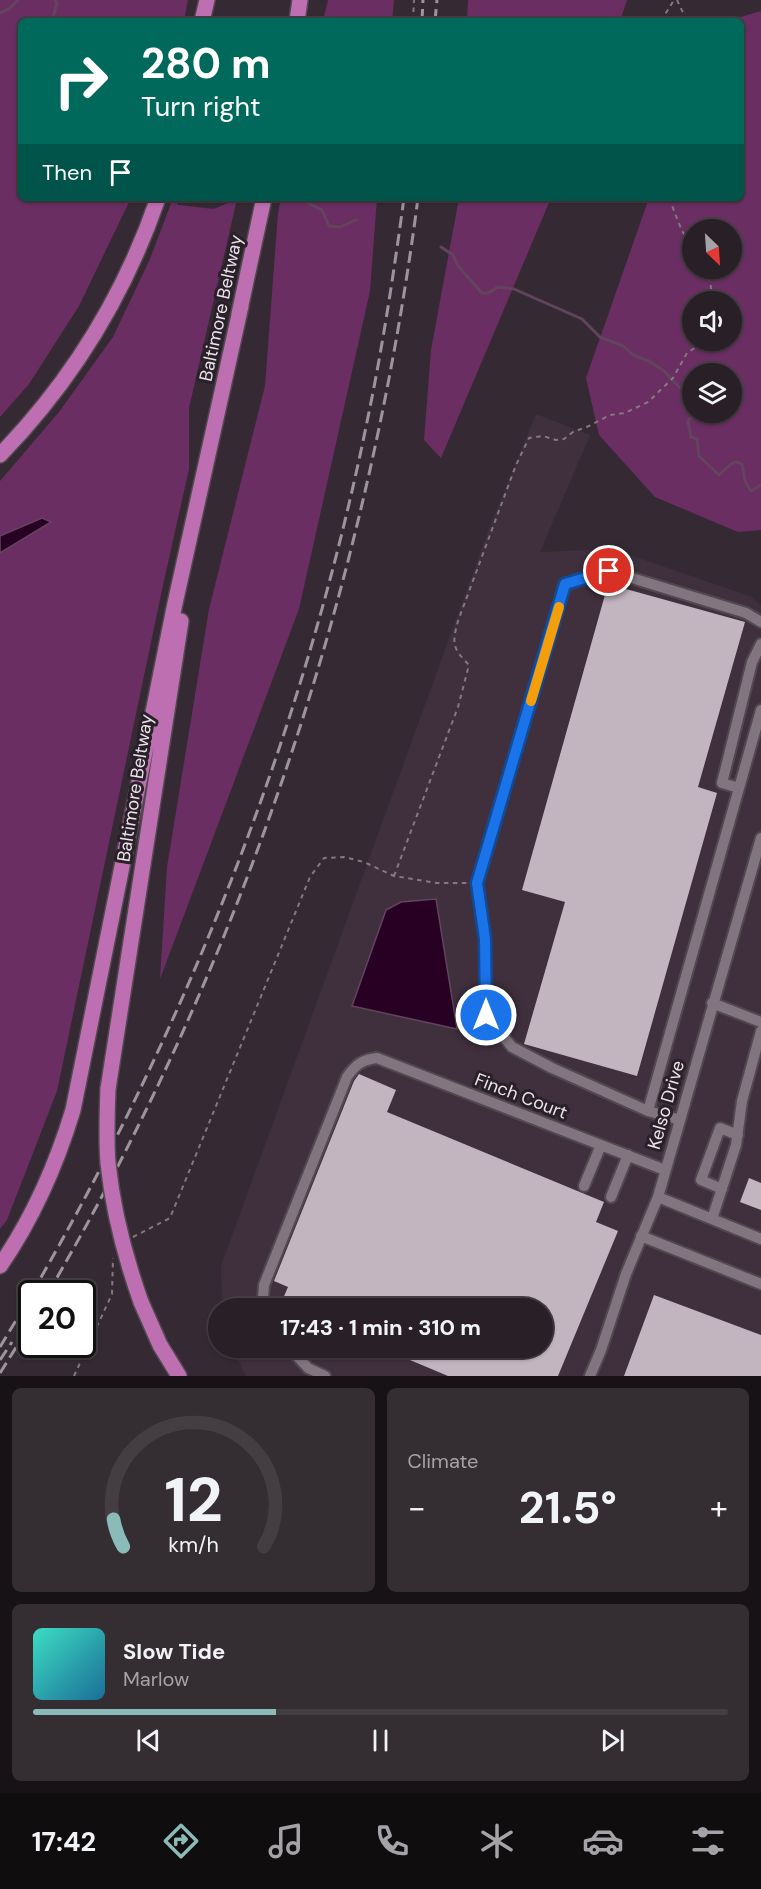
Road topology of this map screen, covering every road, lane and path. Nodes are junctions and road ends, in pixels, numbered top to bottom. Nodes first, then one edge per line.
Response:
1 (207, 0) edge
2 (300, 0) edge
3 (414, 0) edge
4 (675, 0) edge
5 (203, 18) edge
6 (297, 18) edge
7 (413, 18) edge
8 (663, 18) edge
9 (685, 18) edge
10 (157, 201) edge
11 (263, 201) edge
12 (670, 201) edge
13 (682, 231) edge
14 (241, 306) junction
15 (690, 351) edge
16 (0, 455) edge
17 (761, 622) edge
18 (761, 644) edge
19 (761, 710) edge
20 (739, 788) junction
21 (761, 838) edge
22 (756, 869) edge
23 (394, 876) junction
24 (477, 883) junction
25 (712, 1004) junction
26 (761, 1022) edge
27 (761, 1031) edge
28 (648, 1111) junction
29 (680, 1120) junction
30 (738, 1135) junction
31 (601, 1145) junction
32 (628, 1155) junction
33 (665, 1170) junction
34 (584, 1186) dead end
35 (722, 1189) junction
36 (612, 1197) dead end
37 (657, 1197) junction
38 (712, 1219) junction
39 (641, 1236) junction
40 (761, 1239) edge
41 (128, 1242) dead end
42 (113, 1257) dead end
43 (0, 1266) edge
44 (761, 1284) edge
45 (264, 1298) edge
46 (298, 1358) edge
47 (74, 1376) edge
48 (179, 1376) edge
49 (325, 1376) edge
50 (590, 1376) edge

1 - 5 highway
2 - 6 highway
3 - 7 path
4 - 8 path
4 - 9 path
10 - 16 highway
11 - 14 highway, Baltimore Beltway
12 - 13 path
14 - 43 highway
14 - 48 highway, Baltimore Beltway, bridge
15 - 23 path
17 - 24 street
18 - 20 street
19 - 20 street
20 - 28 street
21 - 22 street, Kelso Drive
22 - 25 street, Kelso Drive
23 - 24 path
23 - 41 path
24 - 28 street
25 - 26 street
25 - 29 street, Kelso Drive
27 - 30 street
28 - 29 street
29 - 33 street, Kelso Drive
30 - 35 street
30 - 35 street
31 - 32 street, Finch Court
31 - 34 street
31 - 45 street, Finch Court
32 - 33 street, Finch Court
32 - 36 street
33 - 37 street, Kelso Drive
35 - 38 street
37 - 38 street
37 - 39 street, Kelso Drive
38 - 40 street
39 - 44 street
39 - 50 street, Kelso Drive
42 - 47 path
46 - 49 street

